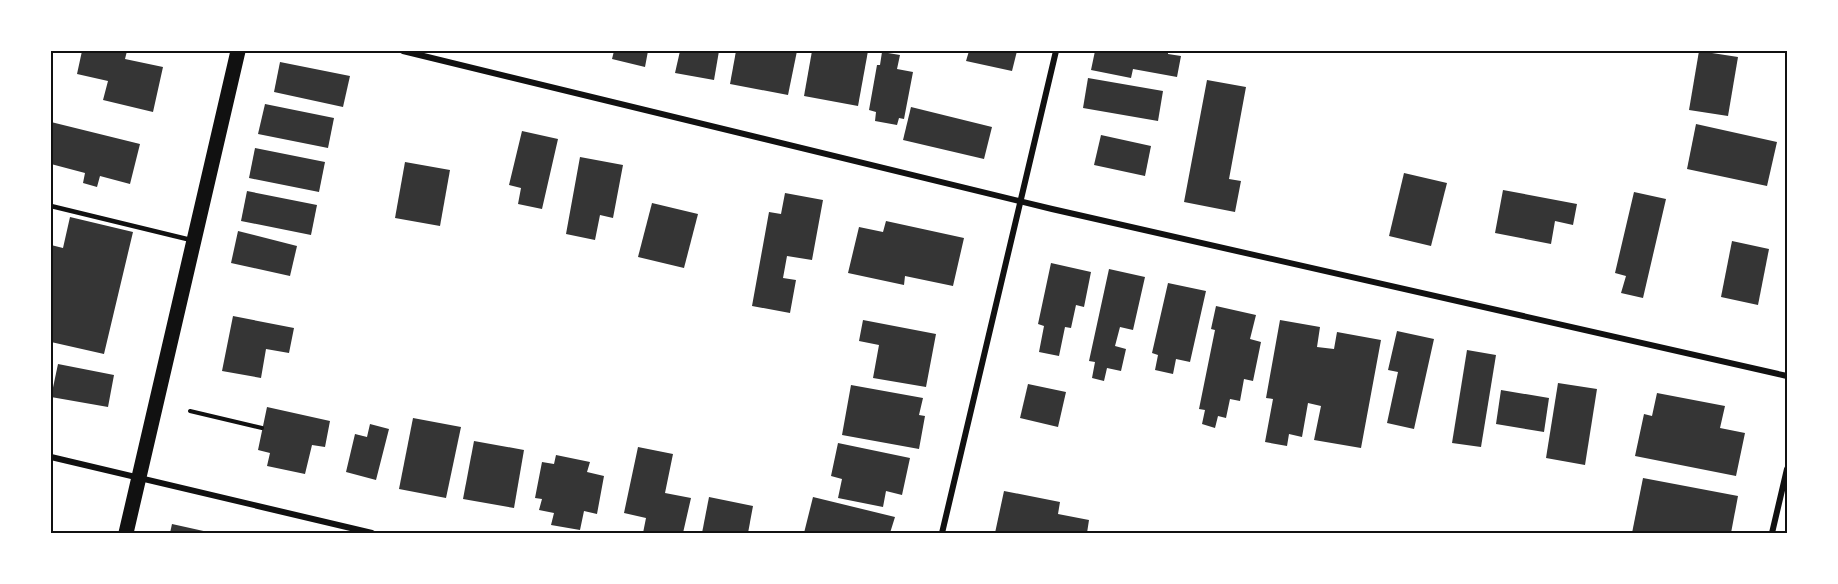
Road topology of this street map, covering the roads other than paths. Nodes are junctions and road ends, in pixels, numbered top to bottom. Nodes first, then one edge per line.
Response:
1 (238, 51) edge
2 (403, 51) edge
3 (1056, 51) edge
4 (1020, 200) junction
5 (51, 206) edge
6 (194, 241) junction
7 (1787, 376) edge
8 (51, 457) edge
9 (1787, 469) edge
10 (138, 478) junction
11 (126, 533) edge
12 (372, 533) edge
13 (942, 533) edge
14 (1772, 533) edge

1 - 6 main road
2 - 4 street
3 - 4 street
4 - 7 street
4 - 13 street
5 - 6 lane
6 - 10 main road
8 - 10 street
9 - 14 street
10 - 11 main road
10 - 12 street

